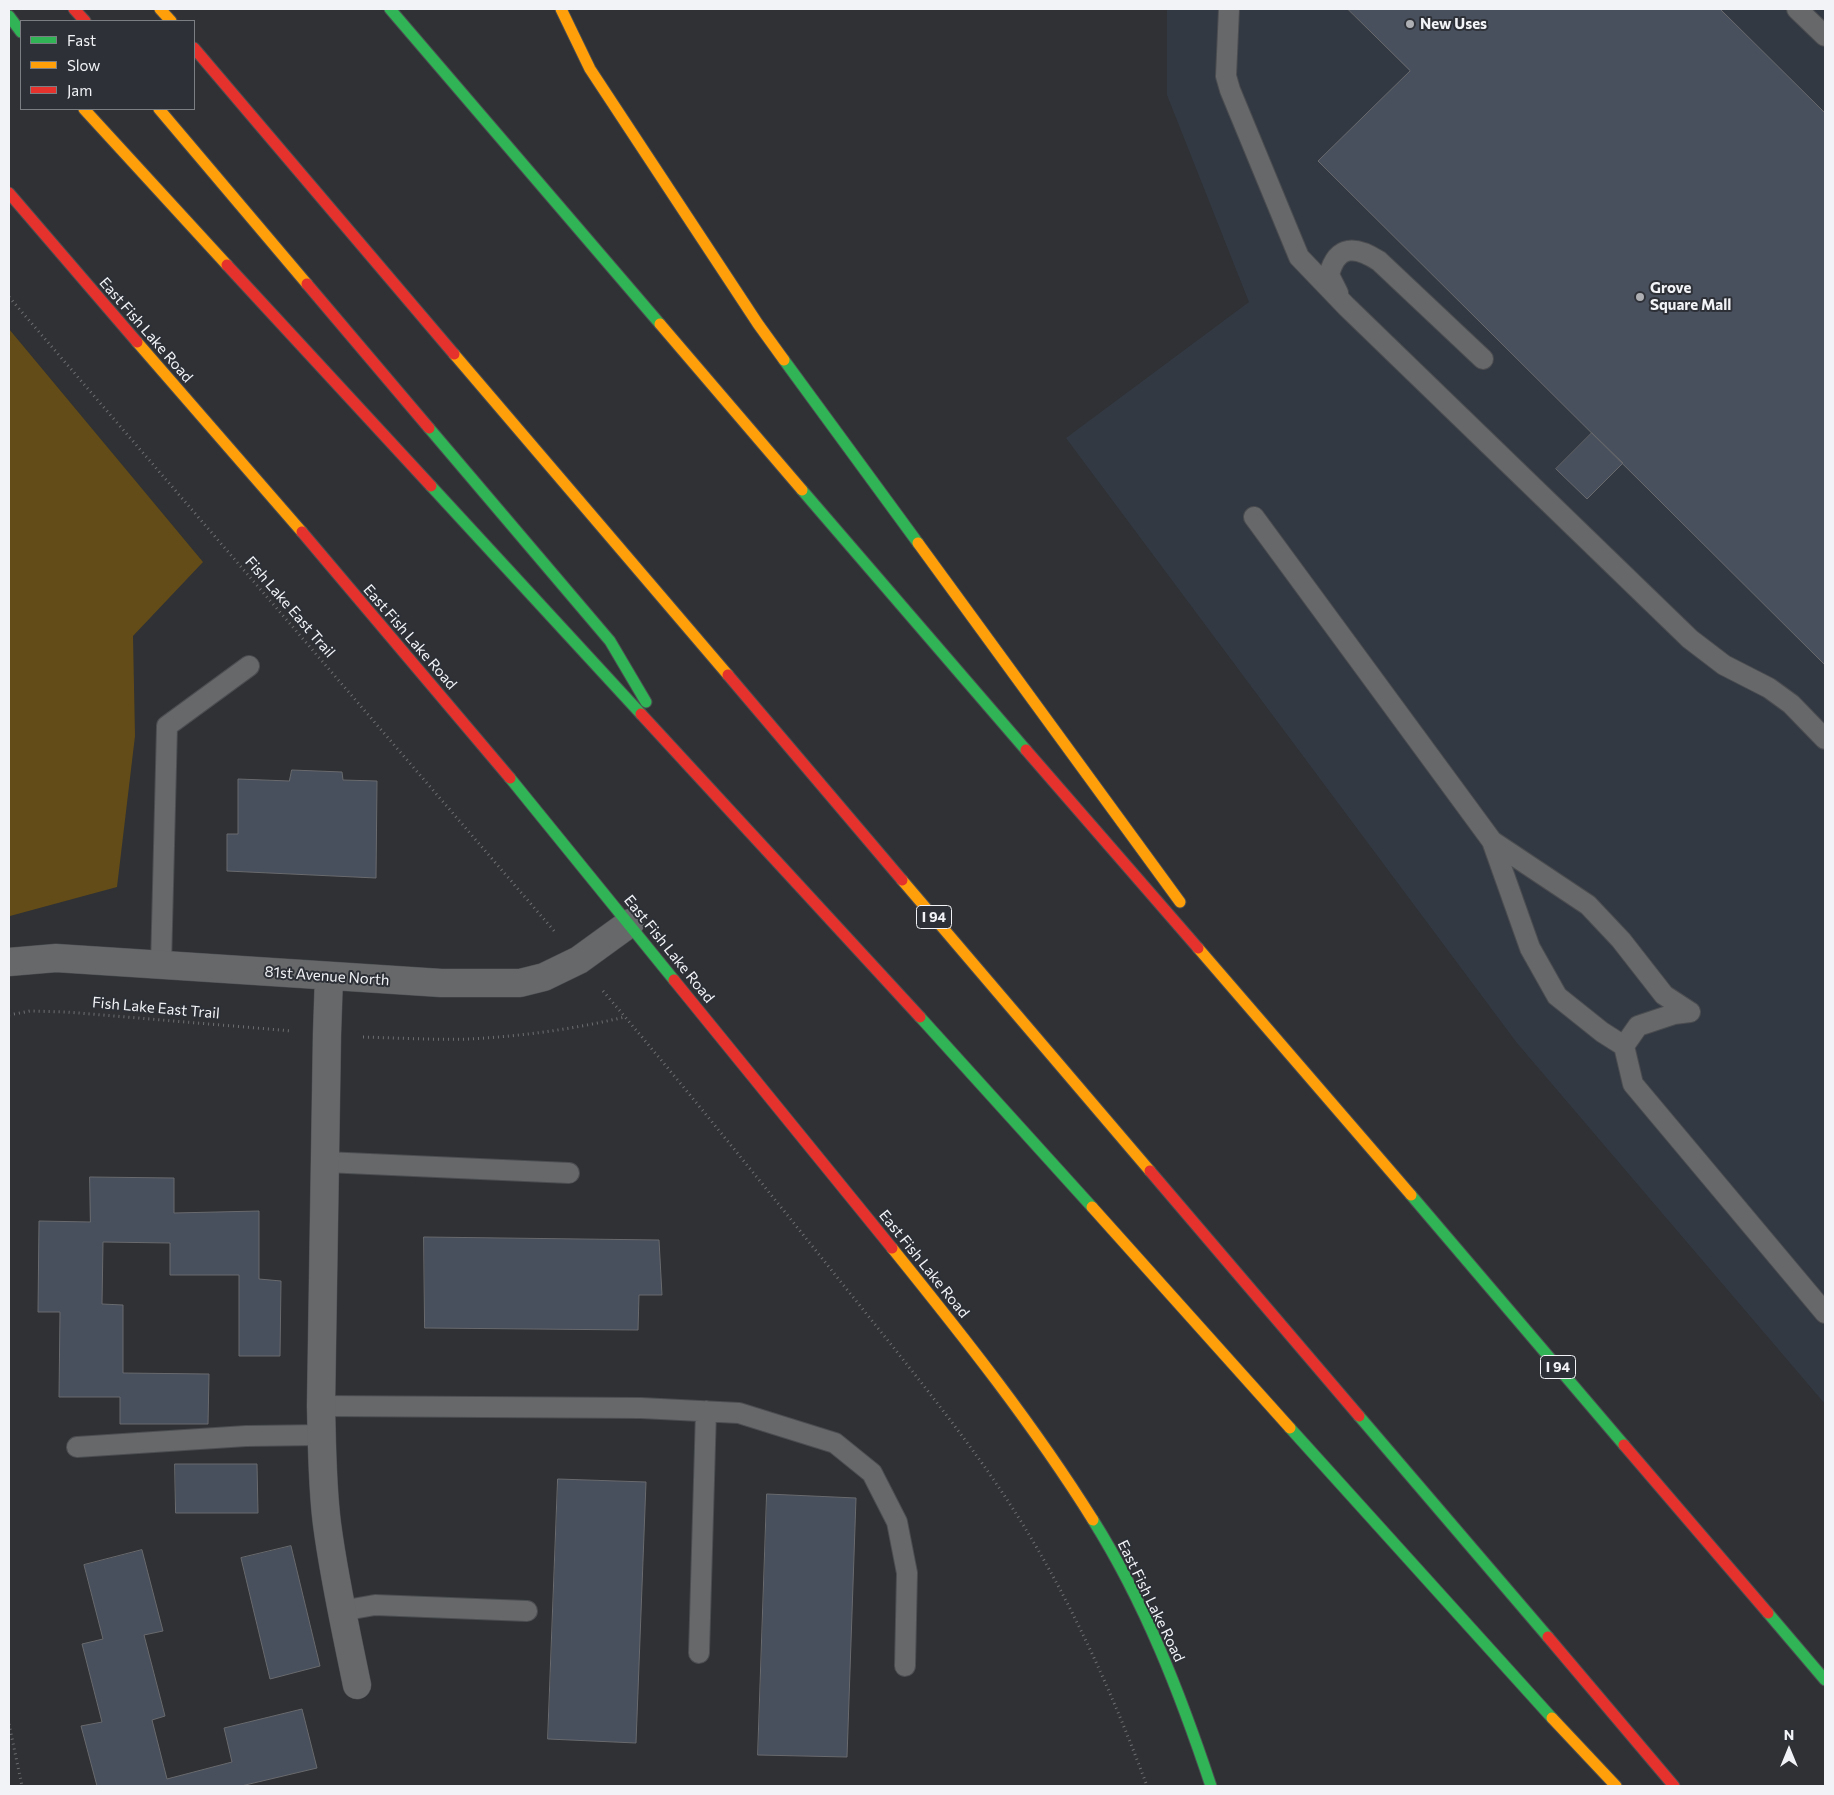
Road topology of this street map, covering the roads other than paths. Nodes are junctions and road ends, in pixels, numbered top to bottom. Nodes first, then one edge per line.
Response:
1 (74, 9) edge
2 (160, 9) edge
3 (390, 9) edge
4 (561, 9) edge
5 (1797, 9) edge
6 (1230, 10) edge
7 (9, 16) edge
8 (84, 20) edge
9 (170, 20) edge
10 (20, 31) edge
11 (1825, 36) edge
12 (195, 49) edge
13 (85, 110) edge
14 (160, 110) edge
15 (9, 193) edge
16 (1346, 306) junction
17 (1483, 360) dead end
18 (1254, 517) dead end
19 (248, 666) dead end
20 (1825, 739) edge
21 (674, 749) junction
22 (1492, 841) junction
23 (1186, 910) dead end
24 (630, 923) junction
25 (1215, 950) dead end
26 (9, 962) edge
27 (161, 966) junction
28 (329, 976) junction
29 (1624, 1046) junction
30 (1291, 1055) junction
31 (325, 1162) junction
32 (568, 1173) dead end
33 (1825, 1313) edge
34 (321, 1406) junction
35 (706, 1411) junction
36 (322, 1435) junction
37 (77, 1446) dead end
38 (341, 1611) junction
39 (527, 1611) dead end
40 (699, 1653) dead end
41 (905, 1666) dead end
42 (1825, 1680) edge
43 (357, 1685) dead end
44 (1211, 1786) edge
45 (1616, 1786) edge
46 (1674, 1786) edge

1 - 8 main road
2 - 9 main road
3 - 30 main road, I 94
4 - 23 main road
5 - 11 lane
6 - 16 lane
7 - 10 main road
12 - 46 main road, I 94
13 - 21 main road
14 - 21 main road
15 - 24 main road, East Fish Lake Road
16 - 17 lane
16 - 20 lane
18 - 22 lane
19 - 27 lane
21 - 45 main road
22 - 29 lane
22 - 29 lane
24 - 28 street, 81st Avenue North
24 - 44 main road, East Fish Lake Road
25 - 30 main road
26 - 27 street, 81st Avenue North
27 - 28 street, 81st Avenue North
28 - 31 street
29 - 33 lane
30 - 42 main road, I 94
31 - 32 lane
31 - 34 street
34 - 35 lane
34 - 36 street
35 - 40 lane
35 - 41 lane
36 - 37 lane
36 - 38 street
38 - 39 lane
38 - 43 street

